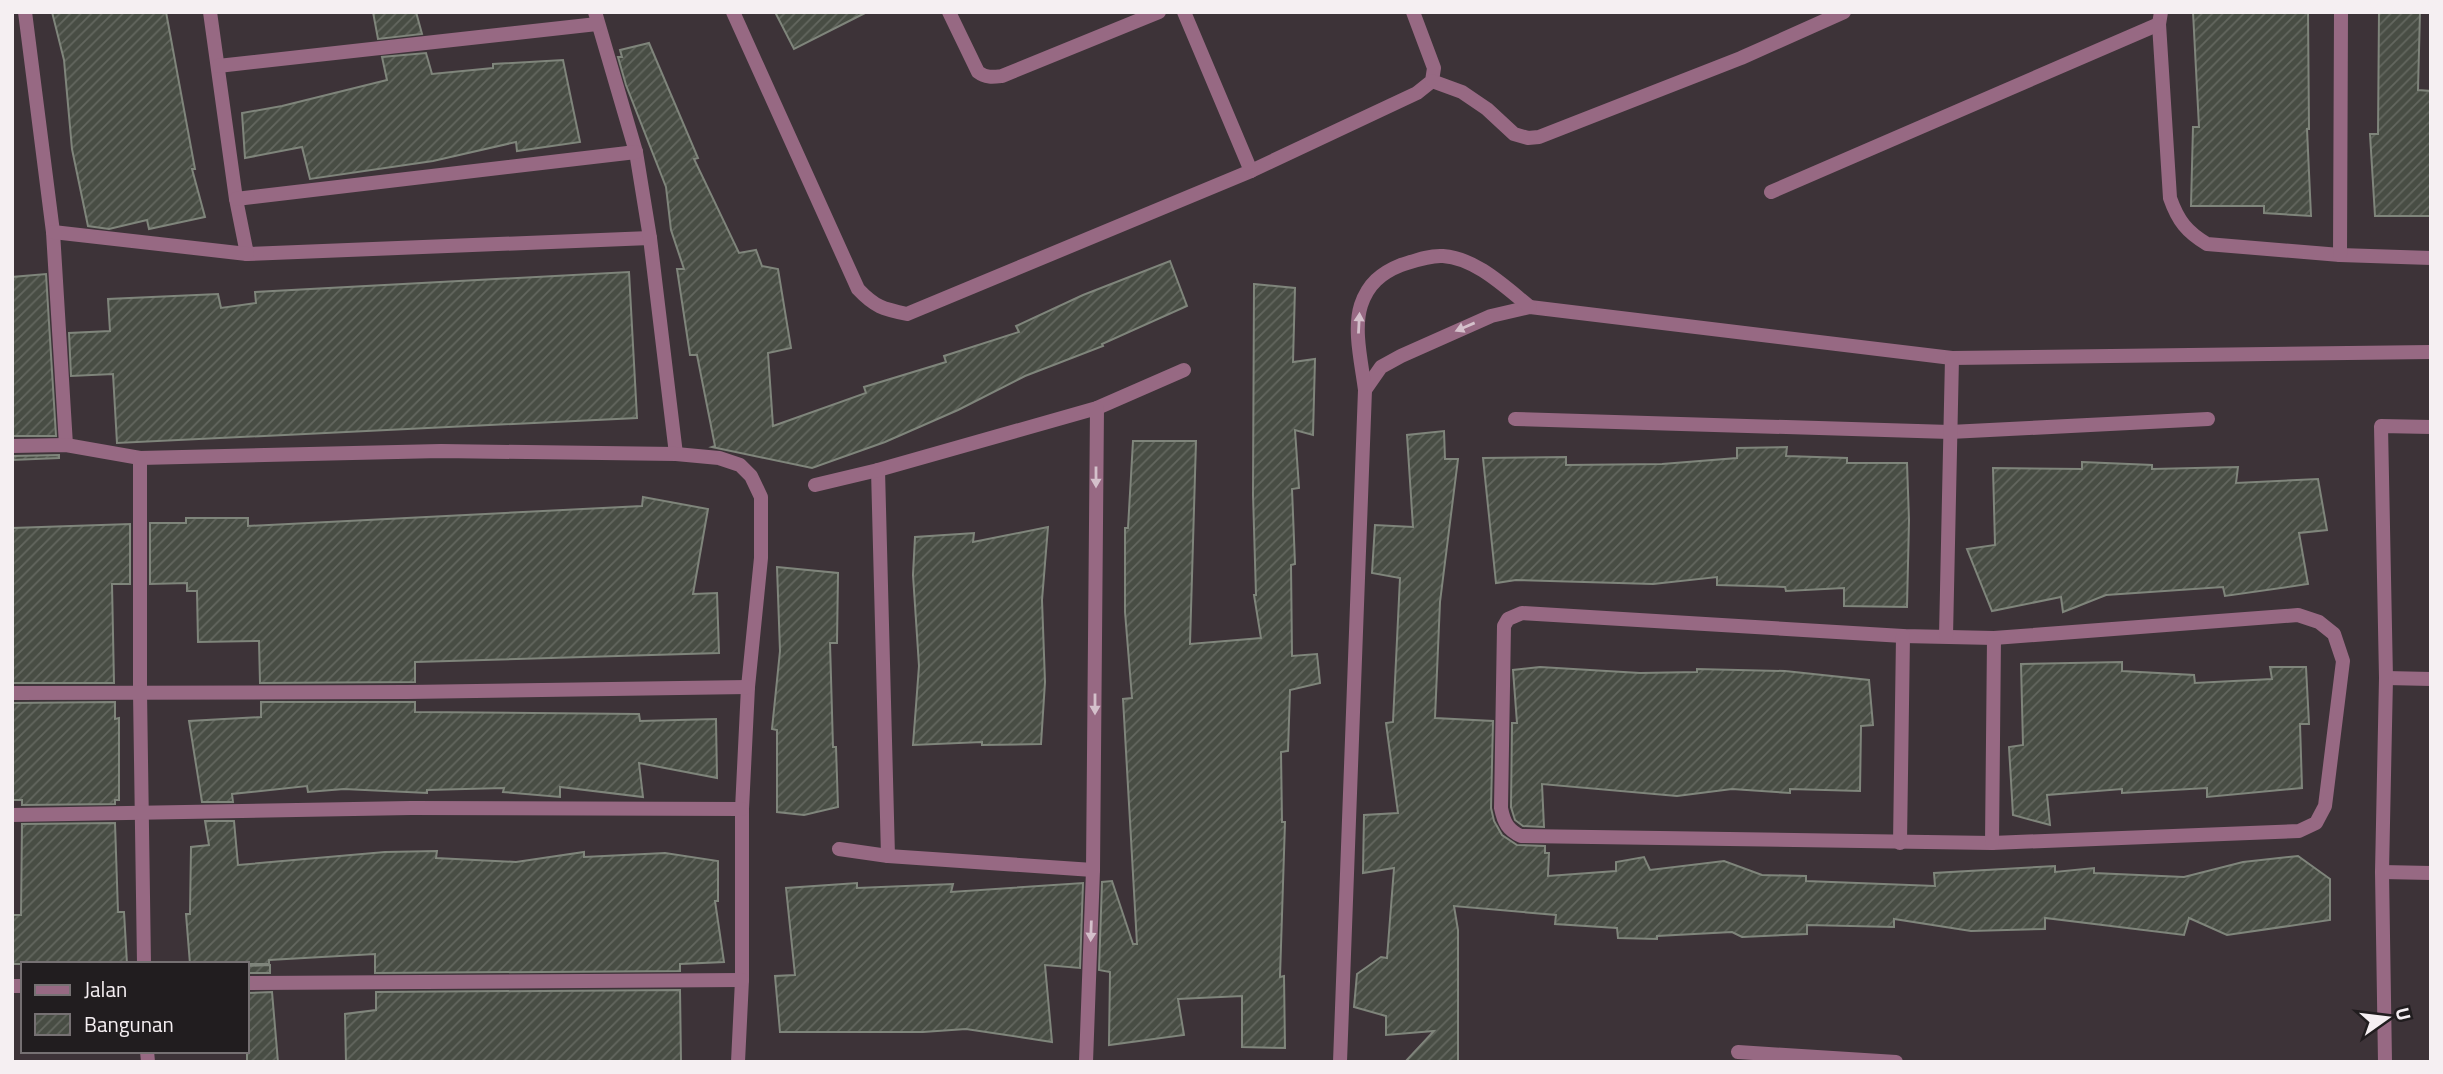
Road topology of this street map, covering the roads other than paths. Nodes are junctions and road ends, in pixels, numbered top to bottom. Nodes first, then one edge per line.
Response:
1 (25, 12) edge
2 (210, 12) edge
3 (733, 12) edge
4 (949, 12) edge
5 (1159, 12) edge
6 (1184, 12) edge
7 (1413, 12) edge
8 (1844, 12) edge
9 (2341, 12) edge
10 (596, 18) edge
11 (2160, 18) edge
12 (218, 66) junction
13 (1432, 81) junction
14 (636, 152) junction
15 (1251, 172) junction
16 (1771, 192) dead end
17 (236, 199) junction
18 (53, 232) junction
19 (650, 238) junction
20 (247, 254) junction
21 (2340, 255) junction
22 (2431, 258) edge
23 (1530, 307) junction
24 (2431, 352) edge
25 (1952, 358) junction
26 (1184, 370) dead end
27 (1365, 390) junction
28 (1097, 408) junction
29 (1515, 419) dead end
30 (2208, 419) dead end
31 (2431, 427) edge
32 (1950, 432) junction
33 (66, 444) junction
34 (12, 446) edge
35 (676, 454) junction
36 (140, 458) junction
37 (878, 470) junction
38 (815, 485) dead end
39 (1903, 636) junction
40 (1947, 636) junction
41 (1994, 638) junction
42 (2386, 678) junction
43 (2431, 679) edge
44 (748, 687) junction
45 (140, 692) junction
46 (12, 693) edge
47 (742, 809) junction
48 (141, 812) junction
49 (12, 815) edge
50 (1992, 843) junction
51 (1900, 844) junction
52 (839, 849) dead end
53 (888, 856) junction
54 (1093, 870) junction
55 (2382, 872) junction
56 (2431, 873) edge
57 (144, 962) edge
58 (742, 980) junction
59 (248, 983) edge
60 (1738, 1052) dead end
61 (738, 1062) edge
62 (1086, 1062) edge
63 (1340, 1062) edge
64 (1896, 1062) edge
65 (2385, 1062) edge

1 - 18 street
2 - 12 street
3 - 15 street
4 - 5 street
6 - 15 street
7 - 13 street
8 - 13 street
9 - 21 street
10 - 12 street
10 - 14 street
11 - 16 street
11 - 21 street
12 - 17 street
13 - 15 street
14 - 17 street
14 - 19 street
17 - 20 street
18 - 20 street
18 - 33 street
19 - 20 street
19 - 35 street
21 - 22 street
23 - 25 street
23 -> 27 street
27 -> 23 street
24 - 25 street
25 - 32 street
26 - 28 street
27 - 63 street
28 - 37 street
28 -> 54 street
29 - 32 street
30 - 32 street
31 - 42 street
32 - 40 street
33 - 34 street
33 - 36 street
35 - 36 street
35 - 44 street
36 - 45 street
37 - 38 street
37 - 53 street
39 - 40 street
39 - 51 street
39 - 51 street
40 - 41 street
41 - 50 street
41 - 50 street
42 - 43 street
42 - 55 street
44 - 45 street
44 - 47 street
45 - 46 street
45 - 48 street
47 - 48 street
47 - 58 street
48 - 49 street
48 - 57 street
50 - 51 street
52 - 53 street
53 - 54 street
54 -> 62 street
55 - 56 street
55 - 65 street
58 - 59 street
58 - 61 street
60 - 64 street

